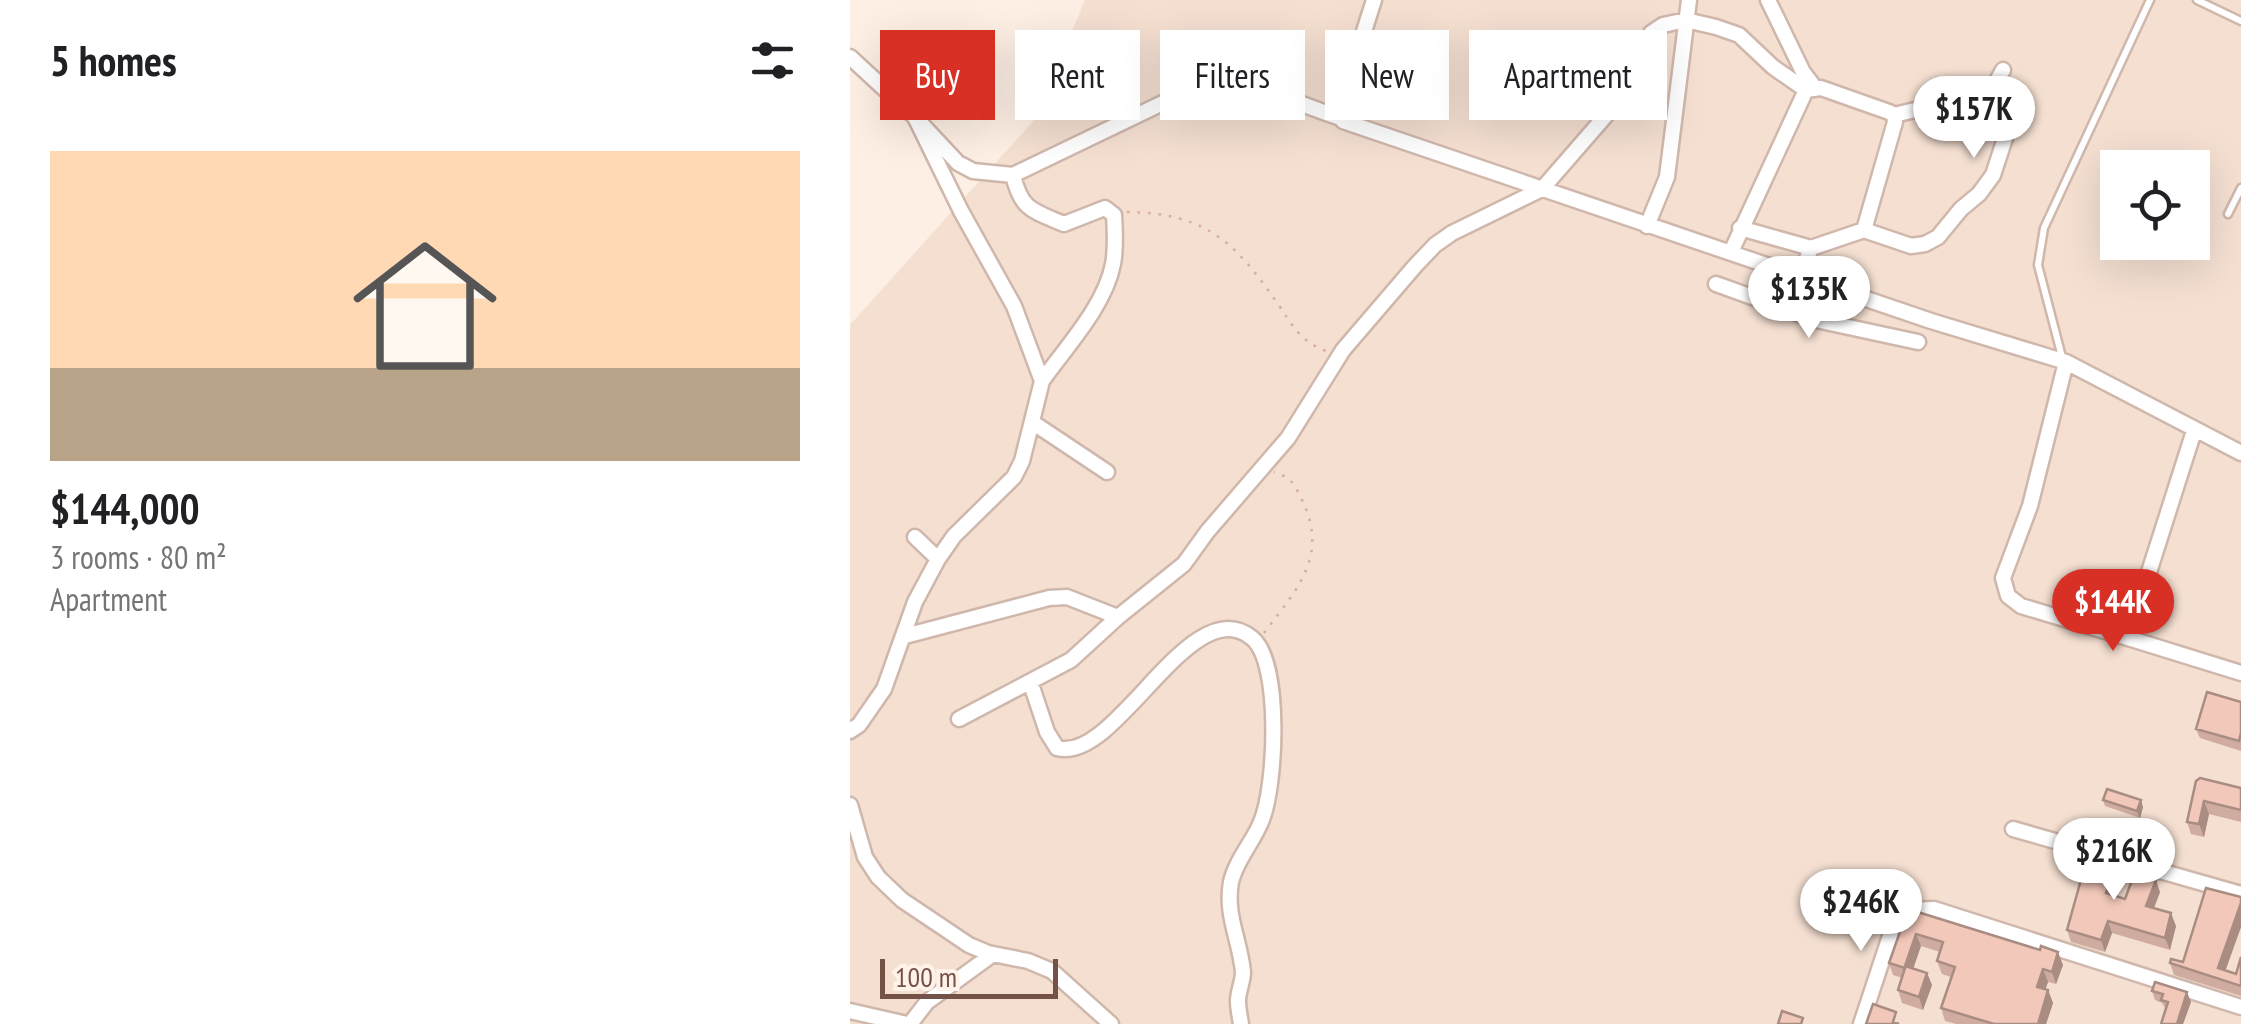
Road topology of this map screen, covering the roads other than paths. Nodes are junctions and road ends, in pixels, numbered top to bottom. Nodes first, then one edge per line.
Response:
1 (1374, 0) edge
2 (1689, 0) edge
3 (1768, 0) edge
4 (2150, 0) edge
5 (2197, 0) edge
6 (1686, 20) junction
7 (2241, 21) edge
8 (1365, 30) edge
9 (850, 58) edge
10 (2002, 70) dead end
11 (880, 85) edge
12 (1810, 89) junction
13 (1991, 92) junction
14 (1325, 114) edge
15 (1894, 116) junction
16 (917, 120) edge
17 (919, 120) edge
18 (1344, 120) edge
19 (1013, 175) junction
20 (2241, 188) edge
21 (1542, 189) junction
22 (2228, 214) dead end
23 (1647, 226) junction
24 (1740, 228) junction
25 (1864, 230) junction
26 (1810, 248) junction
27 (1731, 252) junction
28 (1800, 277) junction
29 (1716, 284) dead end
30 (1918, 342) dead end
31 (2064, 361) junction
32 (1042, 381) junction
33 (1032, 422) junction
34 (2194, 431) junction
35 (2241, 454) edge
36 (1107, 472) dead end
37 (916, 538) dead end
38 (938, 559) junction
39 (1118, 617) junction
40 (904, 636) junction
41 (2128, 638) junction
42 (2241, 673) edge
43 (1031, 684) junction
44 (958, 719) dead end
45 (850, 731) edge
46 (850, 805) edge
47 (2013, 829) dead end
48 (2241, 894) edge
49 (993, 954) junction
50 (2241, 1008) edge
51 (850, 1012) edge
52 (908, 1024) edge
53 (1112, 1024) edge
54 (1241, 1024) edge
55 (1861, 1024) edge

1 - 8 street
2 - 6 street
3 - 12 street
4 - 31 lane
5 - 7 lane
6 - 12 street
6 - 21 street
6 - 23 street
9 - 11 street
10 - 13 street
12 - 15 street
12 - 24 street
13 - 15 street
13 - 25 street
14 - 19 street
15 - 25 street
16 - 32 street
17 - 19 street
18 - 21 street
19 - 32 street
20 - 22 lane
21 - 23 street
21 - 39 street
23 - 27 street
24 - 26 street
24 - 27 street
25 - 26 street
26 - 28 street
27 - 28 street
28 - 31 street
29 - 30 street
31 - 34 street
31 - 41 street
32 - 33 street
33 - 36 street
33 - 38 street
34 - 35 street
34 - 41 street
37 - 38 street
38 - 40 street
39 - 40 street
39 - 43 street
40 - 45 street
41 - 42 street
43 - 44 street
43 - 54 street
46 - 49 street
47 - 48 street
49 - 52 street
49 - 53 street
50 - 55 street
51 - 52 street

